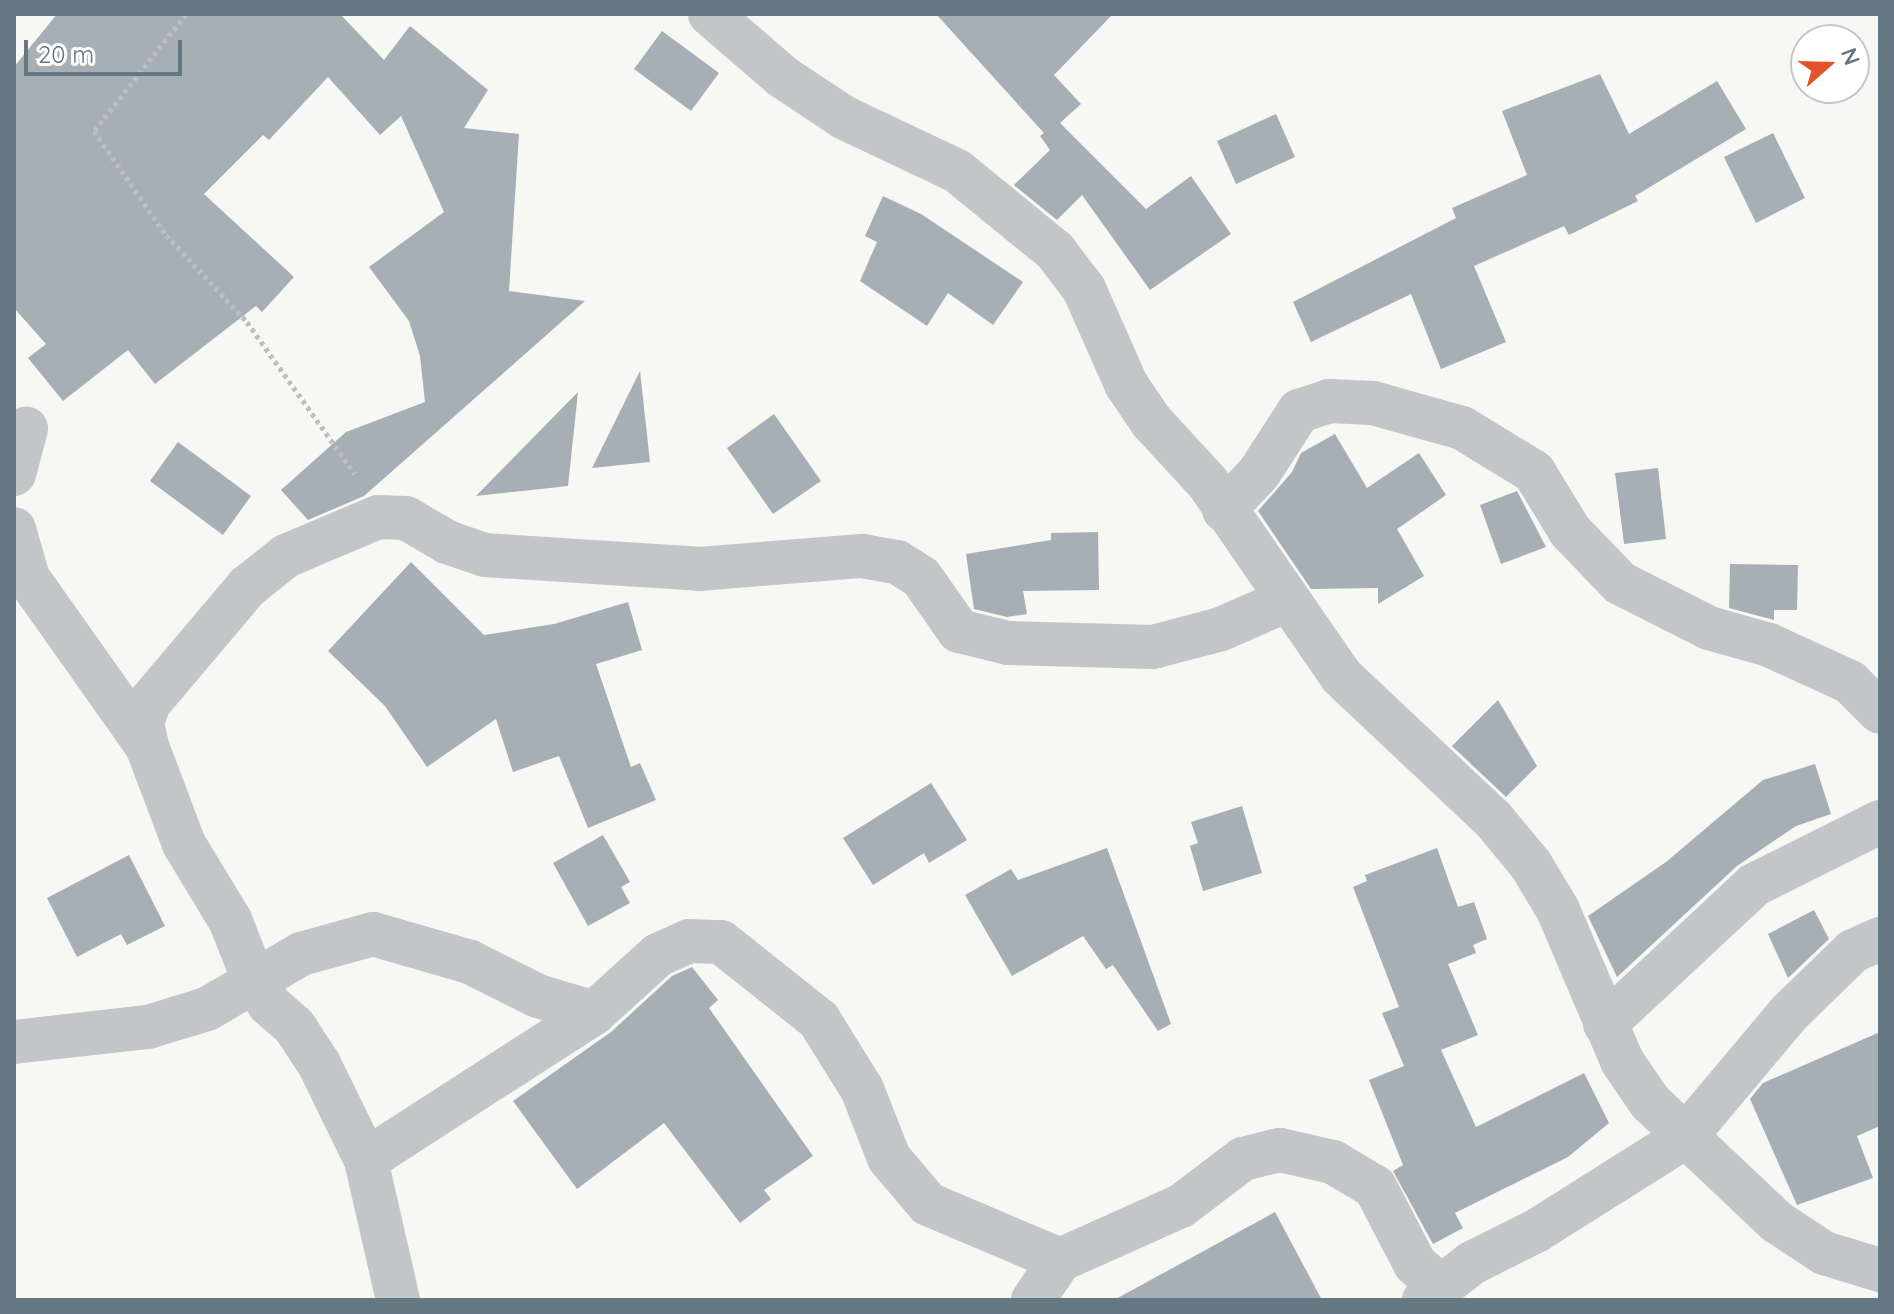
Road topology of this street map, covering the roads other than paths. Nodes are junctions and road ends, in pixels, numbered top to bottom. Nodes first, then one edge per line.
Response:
1 (710, 14) edge
2 (26, 429) dead end
3 (14, 474) edge
4 (1224, 510) junction
5 (14, 529) edge
6 (21, 582) edge
7 (1287, 600) junction
8 (1880, 712) edge
9 (147, 746) junction
10 (1880, 822) edge
11 (1880, 939) edge
12 (255, 983) junction
13 (594, 1013) junction
14 (1605, 1024) junction
15 (14, 1042) edge
16 (1685, 1137) junction
17 (366, 1160) junction
18 (1060, 1260) junction
19 (1880, 1270) edge
20 (1432, 1293) edge
21 (398, 1300) edge
22 (1033, 1300) edge

1 - 4 street
2 - 3 street
4 - 7 street
4 - 8 street
5 - 6 street
6 - 9 street
7 - 9 street
7 - 14 street
9 - 12 street
10 - 14 street
11 - 16 street
12 - 13 street
12 - 15 street
12 - 17 street
13 - 17 street
13 - 18 street
14 - 16 street
16 - 19 street
16 - 20 street
17 - 21 street
18 - 20 street
18 - 22 street

